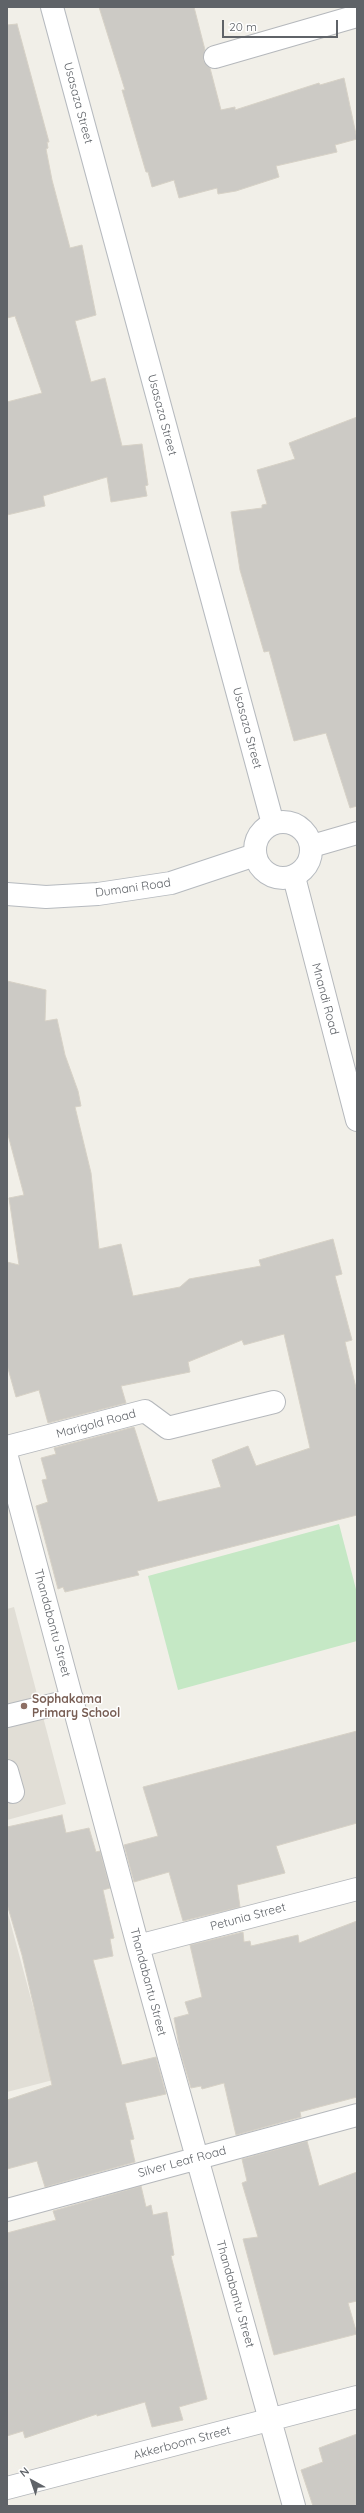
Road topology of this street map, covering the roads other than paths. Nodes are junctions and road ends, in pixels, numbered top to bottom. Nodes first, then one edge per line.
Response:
1 (52, 7) edge
2 (357, 16) edge
3 (215, 57) dead end
4 (273, 824) junction
5 (357, 833) edge
6 (312, 846) junction
7 (255, 855) junction
8 (294, 877) junction
9 (7, 894) edge
10 (357, 1120) edge
11 (274, 1402) dead end
12 (7, 1447) edge
13 (7, 1457) edge
14 (72, 1700) junction
15 (7, 1716) edge
16 (7, 1771) edge
17 (13, 1792) dead end
18 (357, 1889) edge
19 (138, 1946) junction
20 (357, 2115) edge
21 (197, 2158) junction
22 (7, 2210) edge
23 (357, 2397) edge
24 (270, 2420) junction
25 (7, 2488) edge
26 (294, 2506) edge

1 - 4 street, Usasaza Street
2 - 3 street
4 - 6 street
4 - 7 street
5 - 6 street
6 - 8 street
7 - 8 street
7 - 9 street, Dumani Road
8 - 10 street, Mnandi Road
11 - 12 street, Marigold Road
13 - 14 street, Thandabantu Street
14 - 15 street
14 - 19 street, Thandabantu Street
16 - 17 street
18 - 19 street, Petunia Street
19 - 21 street, Thandabantu Street
20 - 21 street, Silver Leaf Road
21 - 22 street, Silver Leaf Road
21 - 24 street, Thandabantu Street
23 - 24 street, Akkerboom Street
24 - 25 street, Akkerboom Street
24 - 26 street, Thandabantu Street

